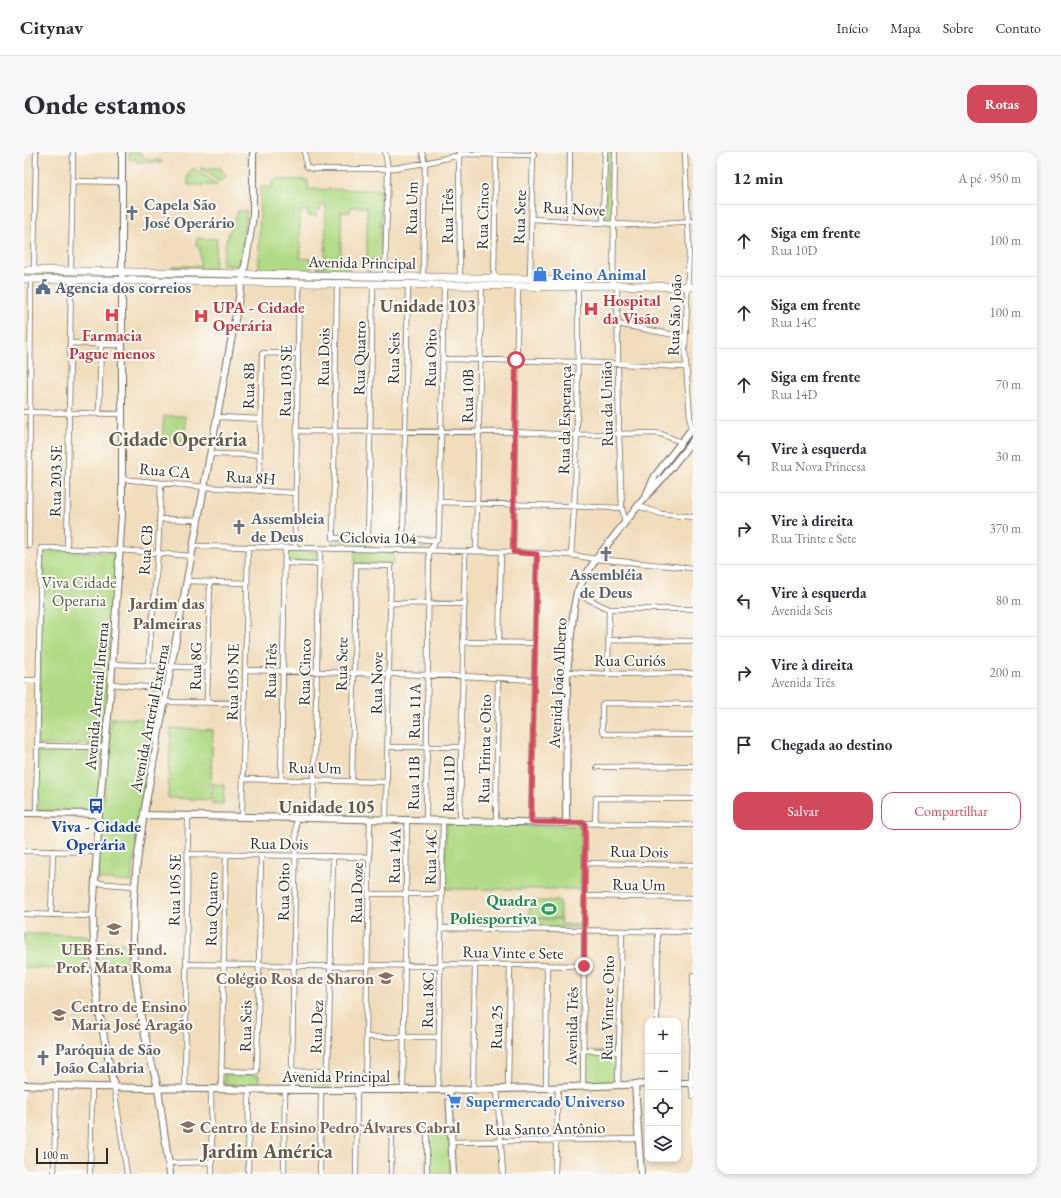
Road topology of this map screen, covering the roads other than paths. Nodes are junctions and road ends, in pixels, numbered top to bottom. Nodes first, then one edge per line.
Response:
1 (36, 152) edge
2 (73, 152) edge
3 (122, 152) edge
4 (253, 152) edge
5 (305, 152) edge
6 (385, 152) edge
7 (422, 152) edge
8 (570, 152) edge
9 (605, 152) edge
10 (615, 152) edge
11 (686, 152) edge
12 (496, 153) edge
13 (459, 154) edge
14 (534, 154) edge
15 (425, 163) junction
16 (388, 169) junction
17 (73, 180) junction
18 (123, 182) junction
19 (532, 219) junction
20 (569, 220) junction
21 (691, 221) edge
22 (603, 222) junction
23 (614, 224) junction
24 (691, 259) edge
25 (24, 270) edge
26 (34, 270) junction
27 (71, 271) junction
28 (122, 272) junction
29 (234, 273) junction
30 (243, 274) junction
31 (355, 276) junction
32 (385, 276) junction
33 (423, 277) junction
34 (460, 278) junction
35 (494, 278) junction
36 (27, 279) edge
37 (530, 279) junction
38 (71, 280) junction
39 (122, 280) junction
40 (242, 283) junction
41 (299, 283) junction
42 (337, 284) junction
43 (373, 284) junction
44 (400, 285) junction
45 (408, 285) junction
46 (444, 285) junction
47 (601, 285) junction
48 (482, 286) junction
49 (518, 286) junction
50 (578, 286) junction
51 (615, 286) junction
52 (690, 287) edge
53 (618, 324) junction
54 (685, 337) junction
55 (70, 343) junction
56 (101, 344) junction
57 (122, 344) junction
58 (298, 354) junction
59 (443, 359) junction
60 (480, 360) junction
61 (516, 360) junction
62 (578, 362) junction
63 (618, 364) junction
64 (685, 367) junction
65 (24, 412) edge
66 (30, 412) junction
67 (69, 413) junction
68 (99, 414) junction
69 (122, 414) junction
70 (218, 417) junction
71 (260, 419) junction
72 (692, 428) edge
73 (297, 431) junction
74 (334, 431) junction
75 (370, 432) junction
76 (405, 432) junction
77 (441, 432) junction
78 (479, 432) junction
79 (515, 432) junction
80 (619, 434) junction
81 (577, 435) junction
82 (681, 442) junction
83 (692, 443) edge
84 (212, 454) junction
85 (260, 455) junction
86 (122, 480) junction
87 (161, 483) junction
88 (205, 487) junction
89 (259, 491) junction
90 (296, 493) junction
91 (646, 496) junction
92 (440, 502) junction
93 (477, 503) junction
94 (514, 504) junction
95 (575, 506) junction
96 (638, 506) junction
97 (622, 508) junction
98 (693, 517) edge
99 (160, 519) junction
100 (199, 520) junction
101 (625, 522) junction
102 (26, 531) edge
103 (351, 538) joint
104 (437, 540) junction
105 (29, 546) dead end
106 (194, 546) junction
107 (248, 547) junction
108 (285, 548) junction
109 (295, 548) junction
110 (320, 548) junction
111 (67, 549) junction
112 (120, 550) junction
113 (429, 551) junction
114 (465, 552) junction
115 (476, 552) junction
116 (501, 552) junction
117 (513, 552) junction
118 (158, 553) junction
119 (537, 554) junction
120 (571, 555) junction
121 (192, 556) junction
122 (596, 559) junction
123 (285, 563) junction
124 (320, 564) junction
125 (373, 566) joint
126 (693, 568) edge
127 (187, 581) junction
128 (210, 582) junction
129 (247, 583) junction
130 (577, 592) junction
131 (391, 603) junction
132 (428, 604) junction
133 (465, 604) junction
134 (609, 609) junction
135 (693, 609) edge
136 (608, 640) junction
137 (693, 641) edge
138 (464, 642) junction
139 (500, 642) junction
140 (534, 643) junction
141 (112, 664) junction
142 (148, 666) junction
143 (172, 668) junction
144 (208, 668) junction
145 (245, 670) junction
146 (283, 671) junction
147 (317, 672) junction
148 (567, 672) junction
149 (354, 673) junction
150 (693, 673) edge
151 (389, 674) junction
152 (608, 674) junction
153 (428, 675) junction
154 (464, 676) junction
155 (498, 678) junction
156 (24, 680) edge
157 (38, 680) junction
158 (534, 680) junction
159 (111, 684) junction
160 (168, 690) junction
161 (165, 702) junction
162 (207, 703) junction
163 (245, 703) junction
164 (693, 704) edge
165 (693, 735) edge
166 (37, 746) junction
167 (388, 747) junction
168 (427, 747) junction
169 (105, 748) junction
170 (462, 748) junction
171 (693, 766) edge
172 (597, 767) dead end
173 (243, 779) junction
174 (281, 780) junction
175 (315, 780) junction
176 (352, 781) junction
177 (387, 782) junction
178 (693, 799) edge
179 (24, 812) edge
180 (36, 813) junction
181 (99, 814) junction
182 (144, 814) junction
183 (188, 816) junction
184 (242, 817) junction
185 (296, 818) junction
186 (314, 818) junction
187 (370, 819) junction
188 (386, 819) junction
189 (407, 820) junction
190 (426, 820) junction
191 (443, 820) junction
192 (460, 820) junction
193 (496, 821) junction
194 (531, 822) junction
195 (566, 822) junction
196 (585, 823) junction
197 (595, 823) junction
198 (693, 825) edge
199 (24, 851) edge
200 (53, 851) junction
201 (96, 852) junction
202 (188, 854) junction
203 (226, 855) junction
204 (261, 855) junction
205 (296, 856) junction
206 (333, 856) junction
207 (370, 857) junction
208 (585, 863) junction
209 (693, 865) edge
210 (94, 883) junction
211 (134, 886) junction
212 (369, 894) junction
213 (406, 894) junction
214 (442, 894) junction
215 (585, 896) junction
216 (693, 898) edge
217 (24, 914) edge
218 (51, 915) junction
219 (93, 916) junction
220 (442, 928) junction
221 (584, 930) junction
222 (622, 931) junction
223 (658, 931) junction
224 (693, 932) edge
225 (186, 964) junction
226 (475, 964) junction
227 (223, 965) junction
228 (259, 965) junction
229 (405, 965) junction
230 (441, 965) junction
231 (510, 965) junction
232 (295, 966) junction
233 (368, 966) junction
234 (547, 966) junction
235 (584, 966) junction
236 (331, 967) junction
237 (693, 975) edge
238 (657, 1018) edge
239 (366, 1037) junction
240 (404, 1037) junction
241 (439, 1038) junction
242 (583, 1050) junction
243 (619, 1052) junction
244 (221, 1071) junction
245 (292, 1072) junction
246 (681, 1083) edge
247 (692, 1083) edge
248 (636, 1084) junction
249 (645, 1084) edge
250 (24, 1085) edge
251 (618, 1085) junction
252 (56, 1086) junction
253 (92, 1087) junction
254 (114, 1087) junction
255 (583, 1087) junction
256 (158, 1088) junction
257 (185, 1088) junction
258 (546, 1088) junction
259 (558, 1088) junction
260 (211, 1089) junction
261 (221, 1089) junction
262 (249, 1089) junction
263 (288, 1089) junction
264 (473, 1089) junction
265 (497, 1089) junction
266 (508, 1089) junction
267 (321, 1090) junction
268 (358, 1090) junction
269 (365, 1090) junction
270 (403, 1090) junction
271 (438, 1090) junction
272 (449, 1090) junction
273 (693, 1096) edge
274 (357, 1128) junction
275 (392, 1129) junction
276 (427, 1129) junction
277 (451, 1130) junction
278 (638, 1139) junction
279 (556, 1141) junction
280 (452, 1142) junction
281 (500, 1142) junction
282 (212, 1162) junction
283 (168, 1163) junction
284 (54, 1174) edge
285 (90, 1174) edge
286 (127, 1174) edge
287 (170, 1174) edge
288 (212, 1174) edge
289 (248, 1174) edge
290 (284, 1174) edge
291 (320, 1174) edge
292 (356, 1174) edge
293 (391, 1174) edge
294 (426, 1174) edge
295 (454, 1174) edge
296 (503, 1174) edge
297 (555, 1174) edge
298 (641, 1174) edge

1 - 26 street
2 - 17 street
3 - 18 main road, Avenida Arterial Interna
4 - 30 main road, Avenida Arterial Externa
5 - 16 street, Rua Um
6 - 16 street
7 - 15 street, Rua Um
8 - 20 street
9 - 22 street
10 - 23 street, Rua da União
11 - 21 street, Rua São João
12 - 13 street
12 - 14 street, Rua Sete
12 - 35 street, Rua Cinco
13 - 15 street, Rua Um
13 - 34 street, Rua Três
14 - 19 street, Rua Sete
15 - 16 street, Rua Um
15 - 33 street, Rua Um
16 - 32 street
17 - 18 street
17 - 27 street
18 - 28 main road, Avenida Arterial Interna
19 - 20 street, Rua Nove
19 - 37 street, Rua Sete
20 - 22 street, Rua Nove
21 - 23 street, Rua Nove
21 - 24 street, Rua São João
22 - 23 street, Rua Nove
23 - 51 street, Rua da União
24 - 52 street, Rua São João
25 - 26 main road, Avenida Principal
26 - 27 main road, Avenida Principal
27 - 28 main road, Avenida Principal
28 - 29 main road, Avenida Principal
28 - 39 main road, Avenida Arterial Interna
29 - 30 main road, Avenida Principal
29 - 40 main road
30 - 31 main road, Avenida Principal
30 - 40 main road, Avenida Arterial Externa
31 - 32 main road, Avenida Principal
31 - 42 main road
32 - 33 main road, Avenida Principal
33 - 34 main road, Avenida Principal
33 - 44 main road
34 - 35 main road, Avenida Principal
35 - 37 main road, Avenida Principal
36 - 38 main road, Avenida Principal
36 - 66 street
37 - 47 main road, Avenida Principal
38 - 39 main road, Avenida Principal
38 - 55 street, Rua 203 SE
39 - 40 main road, Avenida Principal
39 - 57 main road, Avenida Arterial Interna
40 - 41 main road, Avenida Principal
40 - 70 main road, Avenida Arterial Externa
41 - 42 main road, Avenida Principal
41 - 58 street, Rua 103 SE
42 - 43 main road, Avenida Principal
42 - 74 street, Rua Dois
43 - 44 main road, Avenida Principal
43 - 75 street, Rua Quatro
44 - 45 main road, Avenida Principal
45 - 46 main road, Avenida Principal
45 - 76 street, Rua Seis
46 - 48 main road, Avenida Principal
46 - 59 street, Rua Oito
47 - 50 main road, Avenida Principal
47 - 51 main road, Avenida Principal
48 - 49 main road, Avenida Principal
48 - 60 street, Rua 10B
49 - 50 main road, Avenida Principal
49 - 61 street
50 - 62 street, Rua da Esperança
51 - 52 main road, Avenida Principal
51 - 53 street, Rua da União
52 - 54 street, Rua São João
53 - 54 street
53 - 63 street, Rua da União
54 - 64 street, Rua São João
55 - 56 street
55 - 67 street, Rua 203 SE
56 - 57 street
56 - 68 street
57 - 69 main road, Avenida Arterial Interna
58 - 71 street, Rua 8B
58 - 73 street, Rua 103 SE
59 - 60 street
59 - 77 street, Rua Oito
60 - 61 street
60 - 78 street, Rua 10B
61 - 62 street
61 - 79 street
62 - 63 street
62 - 81 street, Rua da Esperança
63 - 64 street
63 - 80 street, Rua da União
64 - 72 street, Rua São João
65 - 66 street
66 - 67 street
66 - 102 street
67 - 68 street
67 - 111 street, Rua 203 SE
68 - 69 street
69 - 86 main road, Avenida Arterial Interna
70 - 71 street
70 - 84 main road, Avenida Arterial Externa
71 - 85 street, Rua 8B
72 - 82 main road, Avenida João Alberto
73 - 74 street, Rua 103 SE
73 - 90 street, Rua 103 SE
74 - 75 street
74 - 103 street, Rua Dois
75 - 76 street
75 - 103 street, Rua Quatro
76 - 77 street
76 - 104 street, Rua Seis
77 - 78 street
77 - 92 street, Rua Oito
78 - 79 street
78 - 93 street
79 - 81 street
79 - 94 street
80 - 81 street
80 - 82 street
80 - 97 street, Rua da União
81 - 95 street, Rua da Esperança
82 - 91 main road, Avenida João Alberto
83 - 91 main road, Avenida João Alberto
84 - 85 street
84 - 88 main road, Avenida Arterial Externa
85 - 89 street, Rua 8B
86 - 87 street, Rua CA
86 - 112 main road, Avenida Arterial Interna
87 - 88 street, Rua CA
87 - 99 street, Rua CB
88 - 89 street, Rua 8H
88 - 100 main road, Avenida Arterial Externa
89 - 90 street, Rua 8H
90 - 109 street, Rua 103 SE
91 - 96 main road, Avenida João Alberto
92 - 93 street
92 - 104 street, Rua Oito
93 - 94 street
93 - 115 street
94 - 95 street
94 - 117 street
95 - 97 street
95 - 120 street, Rua da Esperança
96 - 98 street
96 - 101 main road, Avenida João Alberto
97 - 101 street, Rua da União
99 - 100 street
99 - 118 street, Rua CB
100 - 106 main road, Avenida Arterial Externa
101 - 122 main road, Avenida João Alberto
102 - 105 street
104 - 113 street, Rua Oito
106 - 107 street, Ciclovia 104
106 - 121 main road, Avenida Arterial Externa
107 - 108 street, Ciclovia 104
107 - 129 street, Rua 105 NE
108 - 109 street, Ciclovia 104
108 - 123 street, Rua Três
109 - 110 street, Ciclovia 104
110 - 113 street, Ciclovia 104
110 - 124 street, Rua Cinco
111 - 112 street
111 - 157 street
112 - 118 street
112 - 141 main road, Avenida Arterial Interna
113 - 114 street, Ciclovia 104
113 - 132 street, Rua 11A
114 - 115 street, Ciclovia 104
114 - 133 street, Rua 11D
115 - 116 street, Ciclovia 104
116 - 117 street, Ciclovia 104
116 - 139 street
117 - 119 street, Ciclovia 104
118 - 121 street
118 - 142 street, Rua CB
119 - 120 street, Ciclovia 104
119 - 140 street
120 - 122 street, Ciclovia 104
121 - 127 main road, Avenida Arterial Externa
122 - 126 street, Ciclovia 104
122 - 130 main road, Avenida João Alberto
123 - 124 street
123 - 146 street, Rua Três
124 - 147 street, Rua Cinco
125 - 131 street, Rua Nove
125 - 149 street, Rua Sete
127 - 128 street
127 - 143 main road, Avenida Arterial Externa
128 - 129 street
128 - 144 street, Rua 8G
129 - 145 street, Rua 105 NE
130 - 134 street
130 - 148 main road, Avenida João Alberto
131 - 132 street
131 - 151 street, Rua Nove
132 - 133 street
132 - 153 street, Rua 11A
133 - 138 street, Rua 11D
134 - 135 street
134 - 136 street
136 - 137 street
136 - 152 street
138 - 139 street
138 - 154 street, Rua 11D
139 - 140 street
140 - 158 street
141 - 142 street
141 - 159 main road, Avenida Arterial Interna
142 - 143 street
143 - 144 street
143 - 160 main road, Avenida Arterial Externa
144 - 162 street, Rua 8G
145 - 146 street, Rua Trinta e Oito
145 - 163 street, Rua 105 NE
146 - 147 street, Rua Trinta e Oito
146 - 174 street, Rua Três
147 - 149 street, Rua Trinta e Oito
147 - 175 street, Rua Cinco
148 - 152 street, Rua Curiós
148 - 195 main road, Avenida João Alberto
149 - 151 street, Rua Trinta e Oito
149 - 176 street, Rua Sete
150 - 152 street, Rua Curiós
151 - 153 street, Rua Trinta e Oito
151 - 167 street, Rua Nove
153 - 154 street, Rua Trinta e Oito
153 - 168 street, Rua 11A
154 - 155 street, Rua Trinta e Oito
154 - 170 street, Rua 11D
155 - 158 street, Rua Trinta e Oito
155 - 193 street, Rua Trinta e Oito
156 - 157 street
157 - 166 street
158 - 194 street
159 - 160 street
159 - 169 main road, Avenida Arterial Interna
160 - 161 main road, Avenida Arterial Externa
161 - 162 street
161 - 182 main road, Avenida Arterial Externa
162 - 163 street
163 - 173 street, Rua 105 NE
164 - 165 street
166 - 169 street
166 - 180 street
167 - 168 street
167 - 177 street, Rua Nove
168 - 170 street
168 - 190 street, Rua 11B
169 - 181 main road, Avenida Arterial Interna
170 - 192 street, Rua 11D
171 - 172 street
173 - 174 street, Rua Um
173 - 184 street, Rua 105 NE
174 - 175 street, Rua Um
175 - 176 street, Rua Um
175 - 186 street, Rua Cinco
176 - 177 street, Rua Um
177 - 188 street, Rua Nove
178 - 197 street
179 - 180 main road
180 - 181 main road
181 - 201 main road, Avenida Arterial Interna
182 - 183 main road
182 - 211 main road, Avenida Arterial Externa
183 - 184 main road
183 - 202 street, Rua 105 SE
184 - 185 main road
185 - 186 main road
185 - 205 street, Rua Oito
186 - 187 main road
187 - 188 main road
187 - 207 street, Rua Doze
188 - 189 main road
189 - 190 main road
189 - 213 street, Rua 14A
190 - 191 main road
191 - 192 main road
191 - 214 street, Rua 14C
192 - 193 main road
193 - 194 main road
194 - 195 main road
195 - 196 street
196 - 197 street
196 - 208 street, Avenida Três
197 - 198 street
199 - 200 street
200 - 201 street
200 - 218 street
201 - 210 main road, Avenida Arterial Interna
202 - 203 street, Rua Dois
202 - 225 street, Rua 105 SE
203 - 204 street, Rua Dois
203 - 227 street, Rua Quatro
204 - 205 street, Rua Dois
204 - 228 street, Rua Seis
205 - 206 street, Rua Dois
205 - 232 street, Rua Oito
206 - 207 street, Rua Dois
206 - 236 street, Rua Dez
207 - 212 street, Rua Doze
208 - 209 street, Rua Dois
208 - 215 street, Avenida Três
210 - 211 street
210 - 219 main road, Avenida Arterial Interna
211 - 256 main road, Avenida Arterial Externa
212 - 213 street
212 - 233 street, Rua Doze
213 - 214 street
213 - 229 street, Rua 14A
214 - 220 street, Rua 14C
215 - 216 street, Rua Um
215 - 221 street, Avenida Três
217 - 218 street
218 - 219 street
219 - 254 main road, Avenida Arterial Interna
220 - 221 street
220 - 230 street, Rua 18C
221 - 222 street
221 - 235 street, Avenida Três
222 - 223 street
222 - 243 street, Rua Vinte e Oito
223 - 224 street
223 - 238 street
225 - 227 street, Rua Quatro
225 - 257 street, Rua 105 SE
226 - 230 street, Rua Vinte e Sete
226 - 231 street, Rua Vinte e Sete
226 - 264 street
227 - 228 street, Rua Quatro
227 - 244 street, Rua Quatro
228 - 232 street
228 - 244 street, Rua Seis
229 - 230 street, Rua Vinte e Sete
229 - 233 street, Rua Vinte e Sete
229 - 240 street, Rua 14A
230 - 241 street, Rua 18C
231 - 234 street, Rua Vinte e Sete
231 - 266 street, Rua 25
232 - 236 street
232 - 245 street, Rua Oito
233 - 236 street
233 - 239 street, Rua Doze
234 - 235 street, Rua Vinte e Sete
234 - 258 street
235 - 242 street, Avenida Três
236 - 245 street, Rua Dez
237 - 247 street
239 - 240 street
239 - 269 street, Rua Doze
240 - 241 street
240 - 270 street, Rua 14A
241 - 271 street, Rua 18C
242 - 243 street
242 - 255 street, Avenida Três
243 - 251 street, Rua Vinte e Oito
244 - 261 street, Rua Quatro
245 - 263 street, Rua Oito
246 - 247 main road
247 - 273 street
248 - 249 main road, Avenida Principal
248 - 251 main road, Avenida Principal
248 - 278 main road
250 - 252 main road, Avenida Principal
251 - 255 main road, Avenida Principal
252 - 253 main road, Avenida Principal
252 - 284 street
253 - 254 main road, Avenida Principal
253 - 285 street
254 - 256 main road, Avenida Principal
254 - 286 street
255 - 259 main road, Avenida Principal
256 - 257 main road, Avenida Principal
256 - 283 main road, Avenida Arterial Externa
257 - 260 main road, Avenida Principal
258 - 259 main road, Avenida Principal
258 - 266 main road, Avenida Principal
259 - 279 street
260 - 261 main road, Avenida Principal
260 - 282 street
261 - 262 main road, Avenida Principal
262 - 263 main road, Avenida Principal
262 - 289 street
263 - 267 main road, Avenida Principal
263 - 290 street, Rua Oito
264 - 265 main road, Avenida Principal
264 - 272 main road, Avenida Principal
265 - 266 main road, Avenida Principal
265 - 281 street
267 - 268 main road, Avenida Principal
267 - 291 street
268 - 269 main road, Avenida Principal
268 - 274 street
269 - 270 main road, Avenida Principal
270 - 271 main road, Avenida Principal
271 - 272 main road, Avenida Principal
272 - 277 main road
274 - 275 street
274 - 292 street
275 - 276 street
275 - 293 street
276 - 277 street
276 - 294 street
277 - 280 main road
278 - 279 street, Rua Santo Antônio
278 - 298 main road
279 - 281 street, Rua Santo Antônio
279 - 297 street
280 - 281 street, Rua Santo Antônio
280 - 295 main road
281 - 296 street
282 - 283 street
282 - 288 street
283 - 287 main road, Avenida Arterial Externa

